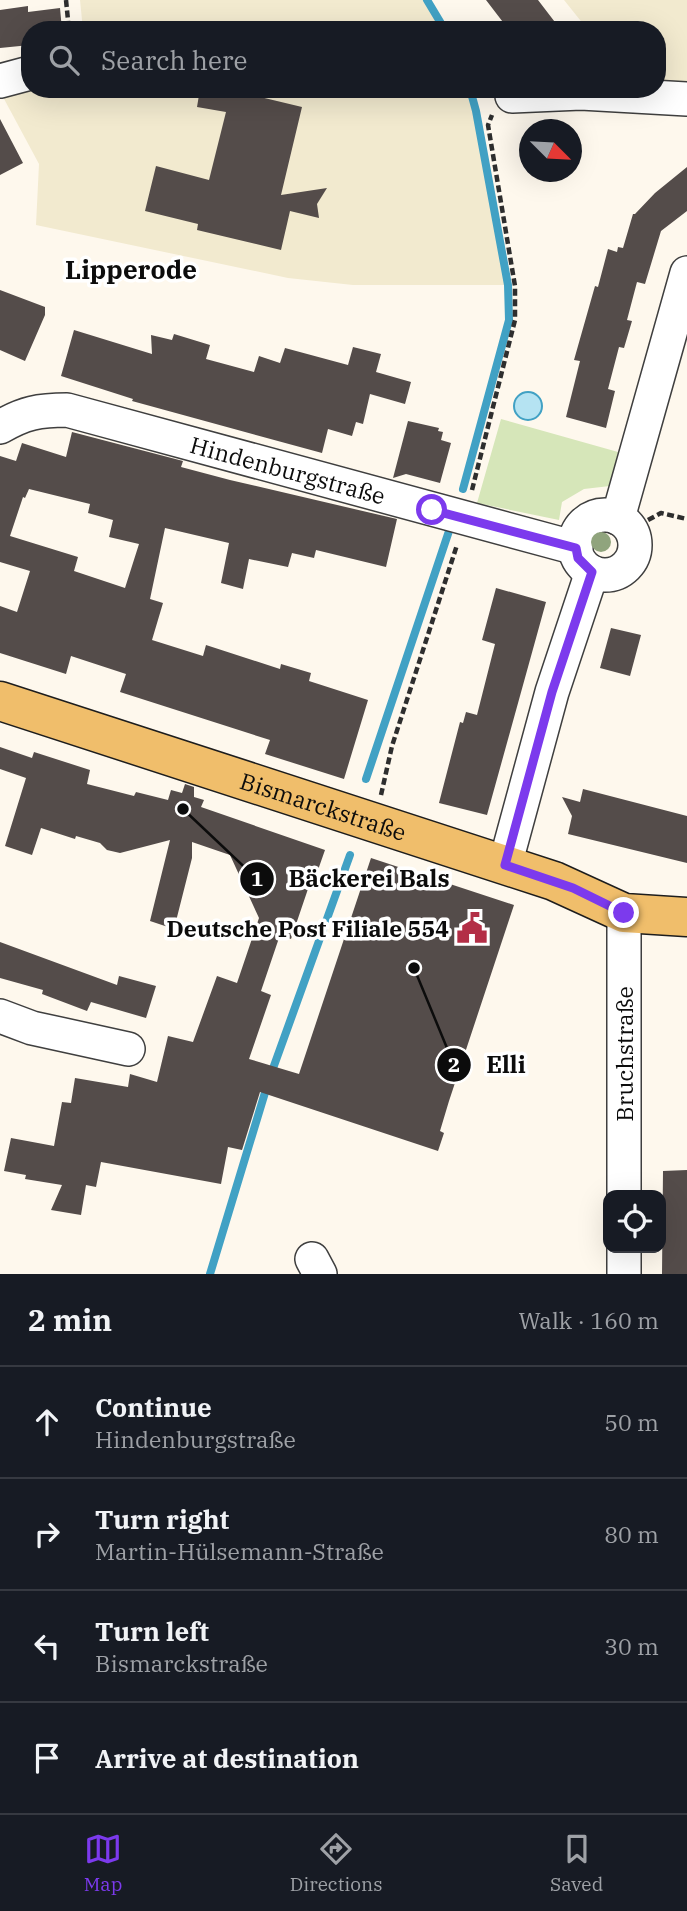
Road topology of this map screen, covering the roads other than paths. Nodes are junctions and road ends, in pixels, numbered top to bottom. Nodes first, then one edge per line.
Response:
1 (21, 75) edge
2 (0, 81) edge
3 (666, 98) edge
4 (687, 99) edge
5 (687, 273) edge
6 (0, 427) edge
7 (624, 524) junction
8 (584, 560) junction
9 (0, 701) edge
10 (505, 865) junction
11 (624, 913) junction
12 (687, 918) edge
13 (0, 1016) edge
14 (128, 1049) dead end
15 (624, 1190) edge
16 (624, 1253) edge
17 (624, 1274) edge

1 - 2 street
3 - 4 street
5 - 7 street
6 - 8 street, Hindenburgstraße
7 - 8 street
7 - 8 street
8 - 10 street
9 - 10 main road, Bismarckstraße
10 - 11 main road, Bismarckstraße
11 - 12 main road, Bismarckstraße
11 - 15 street, Bruchstraße
13 - 14 street
16 - 17 street

